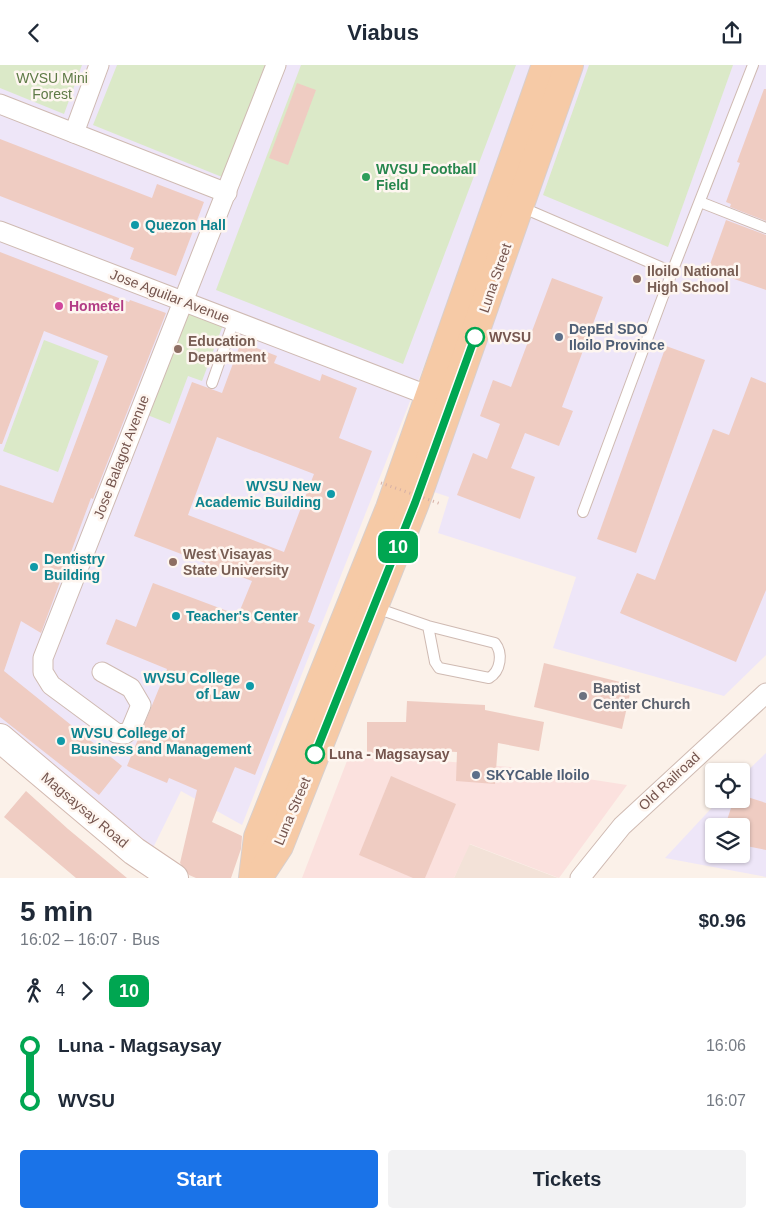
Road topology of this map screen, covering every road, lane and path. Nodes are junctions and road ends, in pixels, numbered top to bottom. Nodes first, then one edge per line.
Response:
1 (100, 65) edge
2 (276, 65) edge
3 (546, 65) edge
4 (569, 65) edge
5 (753, 65) edge
6 (0, 105) edge
7 (74, 133) junction
8 (228, 193) junction
9 (510, 201) junction
10 (700, 202) junction
11 (766, 228) edge
12 (0, 231) edge
13 (672, 272) junction
14 (182, 301) junction
15 (234, 321) junction
16 (212, 383) dead end
17 (440, 400) junction
18 (381, 483) dead end
19 (441, 504) dead end
20 (583, 512) dead end
21 (364, 604) junction
22 (428, 626) junction
23 (102, 672) dead end
24 (766, 693) edge
25 (0, 738) edge
26 (174, 878) edge
27 (253, 878) edge
28 (258, 878) edge
29 (580, 878) edge

1 - 7 street
2 - 8 street, Jose Balagot Avenue
3 - 9 main road, Luna Street
4 - 9 main road, Luna Street
5 - 10 lane
6 - 7 street
7 - 8 street
8 - 14 street, Jose Balagot Avenue
9 - 13 lane
9 - 17 main road, Luna Street
10 - 11 lane
10 - 13 lane
12 - 14 street, Jose Aguilar Avenue
13 - 20 lane
14 - 15 street, Jose Aguilar Avenue
14 - 23 street, Jose Balagot Avenue
15 - 16 lane
15 - 17 street, Jose Aguilar Avenue
17 - 21 main road, Luna Street
18 - 19 path, bridge
21 - 22 lane
21 - 27 main road, Luna Street
21 - 28 main road, Luna Street
22 - 22 lane
24 - 29 street, Old Railroad
25 - 26 street, Magsaysay Road

